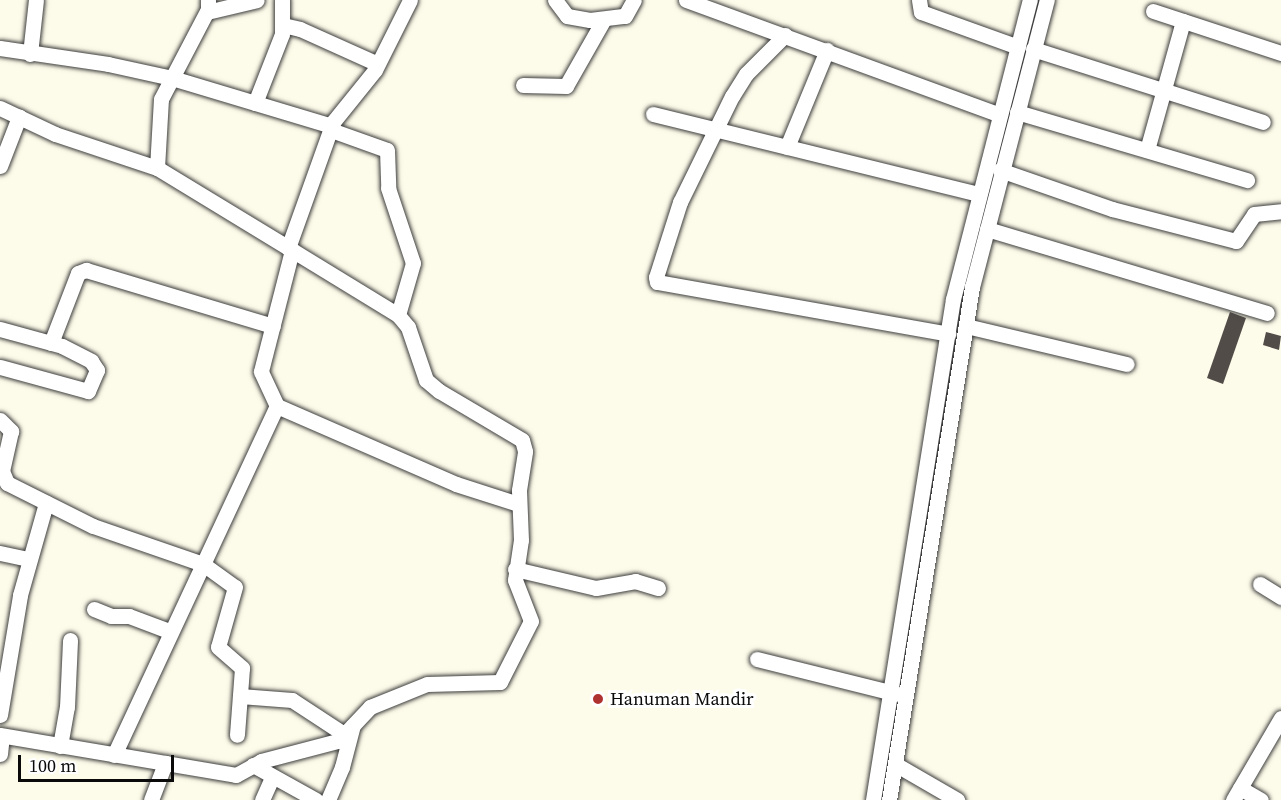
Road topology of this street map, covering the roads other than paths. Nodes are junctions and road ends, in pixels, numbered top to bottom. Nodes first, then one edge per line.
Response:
1 (36, 0) edge
2 (257, 0) edge
3 (282, 0) edge
4 (410, 0) edge
5 (555, 0) edge
6 (634, 0) edge
7 (686, 0) edge
8 (919, 0) edge
9 (1030, 0) edge
10 (1047, 0) edge
11 (207, 6) edge
12 (1153, 11) dead end
13 (604, 19) junction
14 (1183, 21) junction
15 (283, 25) junction
16 (784, 35) junction
17 (0, 48) edge
18 (1026, 48) junction
19 (827, 50) junction
20 (1281, 53) edge
21 (30, 54) junction
22 (378, 64) junction
23 (172, 78) junction
24 (523, 85) dead end
25 (1164, 91) junction
26 (255, 103) junction
27 (0, 108) edge
28 (1017, 112) junction
29 (653, 114) dead end
30 (1000, 115) junction
31 (19, 117) junction
32 (1263, 122) dead end
33 (331, 128) junction
34 (716, 130) junction
35 (787, 147) junction
36 (1148, 150) junction
37 (0, 166) edge
38 (157, 168) junction
39 (1000, 170) junction
40 (1247, 180) dead end
41 (978, 194) junction
42 (1281, 211) edge
43 (987, 229) junction
44 (290, 249) junction
45 (1267, 313) dead end
46 (398, 315) junction
47 (273, 326) junction
48 (966, 326) junction
49 (0, 329) edge
50 (948, 334) junction
51 (51, 343) junction
52 (1126, 364) dead end
53 (0, 367) edge
54 (277, 406) junction
55 (0, 420) edge
56 (46, 503) junction
57 (518, 504) junction
58 (0, 553) edge
59 (29, 559) junction
60 (203, 564) junction
61 (515, 569) junction
62 (1260, 584) dead end
63 (658, 588) dead end
64 (1281, 597) edge
65 (905, 599) junction
66 (922, 602) junction
67 (94, 609) dead end
68 (169, 631) junction
69 (70, 640) dead end
70 (757, 659) dead end
71 (889, 693) junction
72 (240, 696) junction
73 (906, 696) junction
74 (0, 715) edge
75 (1281, 718) edge
76 (348, 730) junction
77 (237, 735) dead end
78 (1, 736) edge
79 (60, 746) junction
80 (0, 754) edge
81 (114, 755) junction
82 (165, 763) junction
83 (895, 764) junction
84 (253, 765) junction
85 (272, 778) junction
86 (1236, 794) edge
87 (151, 800) edge
88 (262, 800) edge
89 (316, 800) edge
90 (328, 800) edge
91 (873, 800) edge
92 (889, 800) edge
93 (957, 800) edge
94 (1261, 800) edge

1 - 21 street
2 - 11 street
3 - 15 street
4 - 22 street
5 - 13 street
6 - 13 street
7 - 16 street
8 - 18 street
9 - 18 street
10 - 18 street
11 - 23 street
12 - 14 street
13 - 24 street
14 - 20 street
14 - 25 street
15 - 22 street
15 - 26 street
16 - 19 street
16 - 34 street
17 - 21 street
18 - 25 street
18 - 28 street
18 - 30 street
19 - 30 street
19 - 35 street
21 - 23 street
22 - 33 street
23 - 26 street
23 - 38 street
25 - 32 street
25 - 36 street
26 - 33 street
27 - 31 street
28 - 36 street
28 - 39 street
29 - 34 street
30 - 41 street
31 - 37 street
31 - 38 street
33 - 44 street
33 - 46 street
34 - 35 street
34 - 50 street
35 - 41 street
36 - 40 street
38 - 44 street
39 - 42 street
39 - 43 street
41 - 50 street
43 - 45 street
43 - 48 street
44 - 46 street
44 - 47 street
46 - 57 street
47 - 51 street
47 - 54 street
48 - 52 street
48 - 66 street
49 - 51 street
50 - 65 street
51 - 53 street
54 - 57 street
54 - 60 street
55 - 56 street
56 - 59 street
56 - 60 street
57 - 61 street
58 - 59 street
59 - 74 street
60 - 68 street
60 - 72 street
61 - 63 street
61 - 76 street
62 - 64 street
65 - 66 street
65 - 71 street
66 - 73 street
67 - 68 street
68 - 81 street
69 - 79 street
70 - 71 street
71 - 73 street
71 - 91 street
72 - 76 street
72 - 77 street
73 - 83 street
75 - 86 street
76 - 84 street
76 - 90 street
78 - 79 street
78 - 80 street
79 - 81 street
81 - 82 street
82 - 84 street
82 - 87 street
83 - 92 street
83 - 93 street
84 - 85 street
85 - 88 street
85 - 89 street
86 - 94 street

